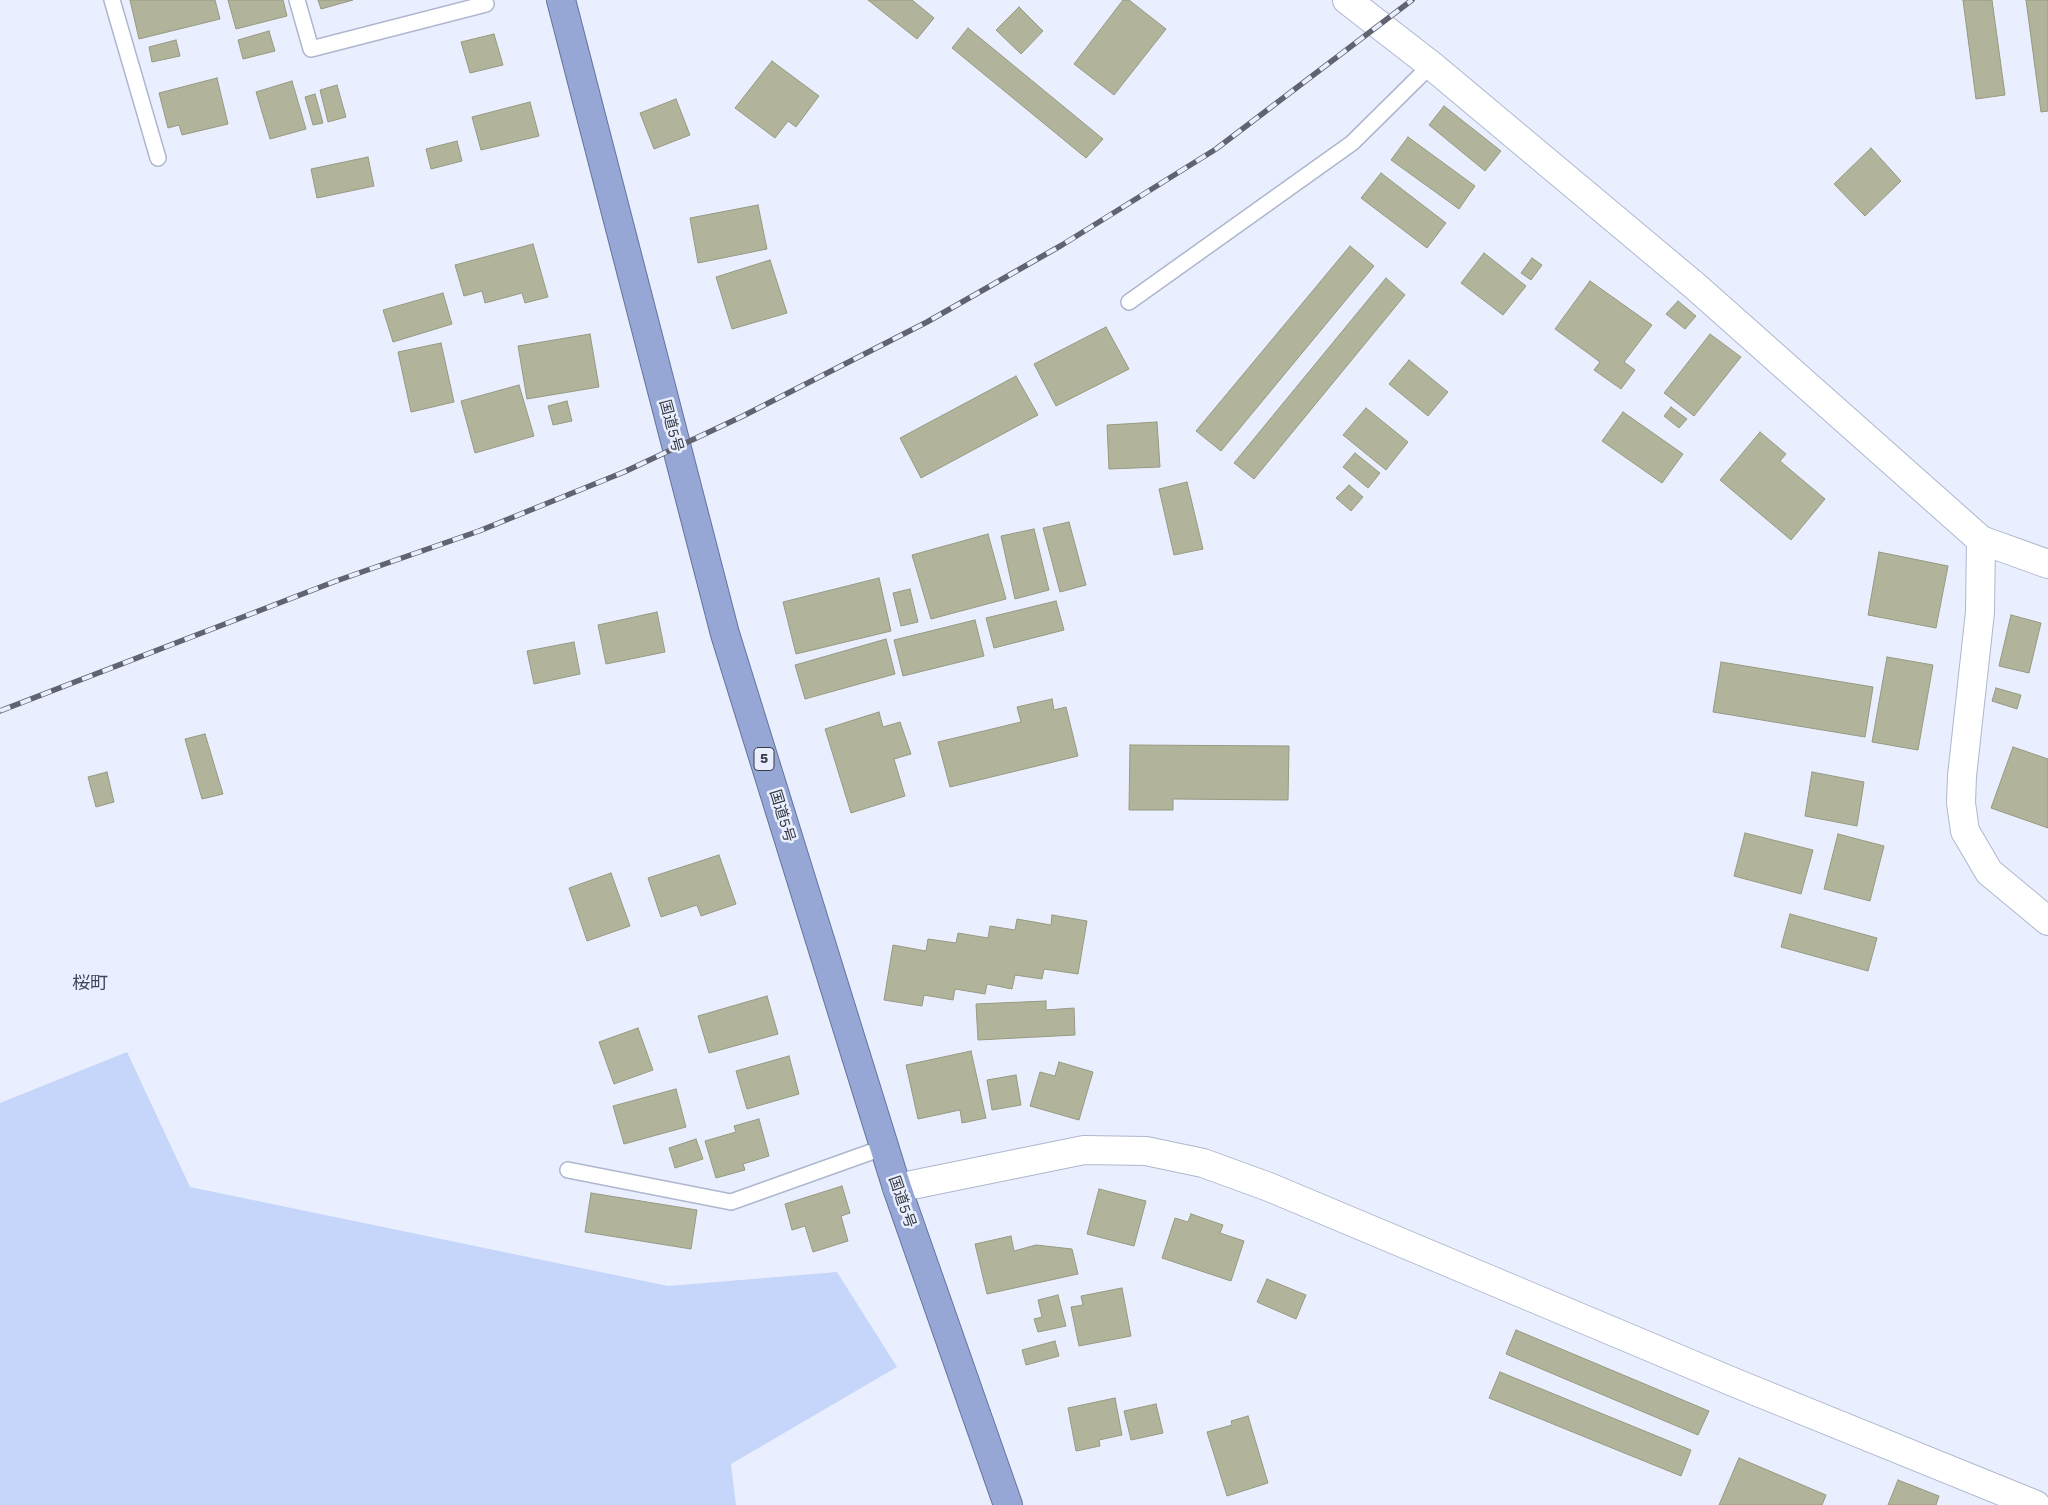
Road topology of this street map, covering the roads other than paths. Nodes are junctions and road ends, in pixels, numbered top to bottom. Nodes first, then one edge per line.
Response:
1 (112, 0) edge
2 (297, 0) edge
3 (561, 0) edge
4 (1347, 0) edge
5 (486, 4) dead end
6 (1431, 65) junction
7 (158, 158) dead end
8 (1129, 302) dead end
9 (1981, 540) junction
10 (2048, 564) edge
11 (2048, 920) edge
12 (884, 1147) junction
13 (568, 1170) dead end
14 (897, 1188) junction
15 (1008, 1505) edge
16 (2036, 1505) edge

1 - 7 lane
2 - 5 lane
3 - 12 highway, 国道5号 / 5
4 - 6 street
6 - 8 lane
6 - 9 street
9 - 10 street
9 - 11 street
12 - 13 lane
12 - 14 highway, 国道5号 / 5
14 - 15 highway, 国道5号 / 5
14 - 16 street

